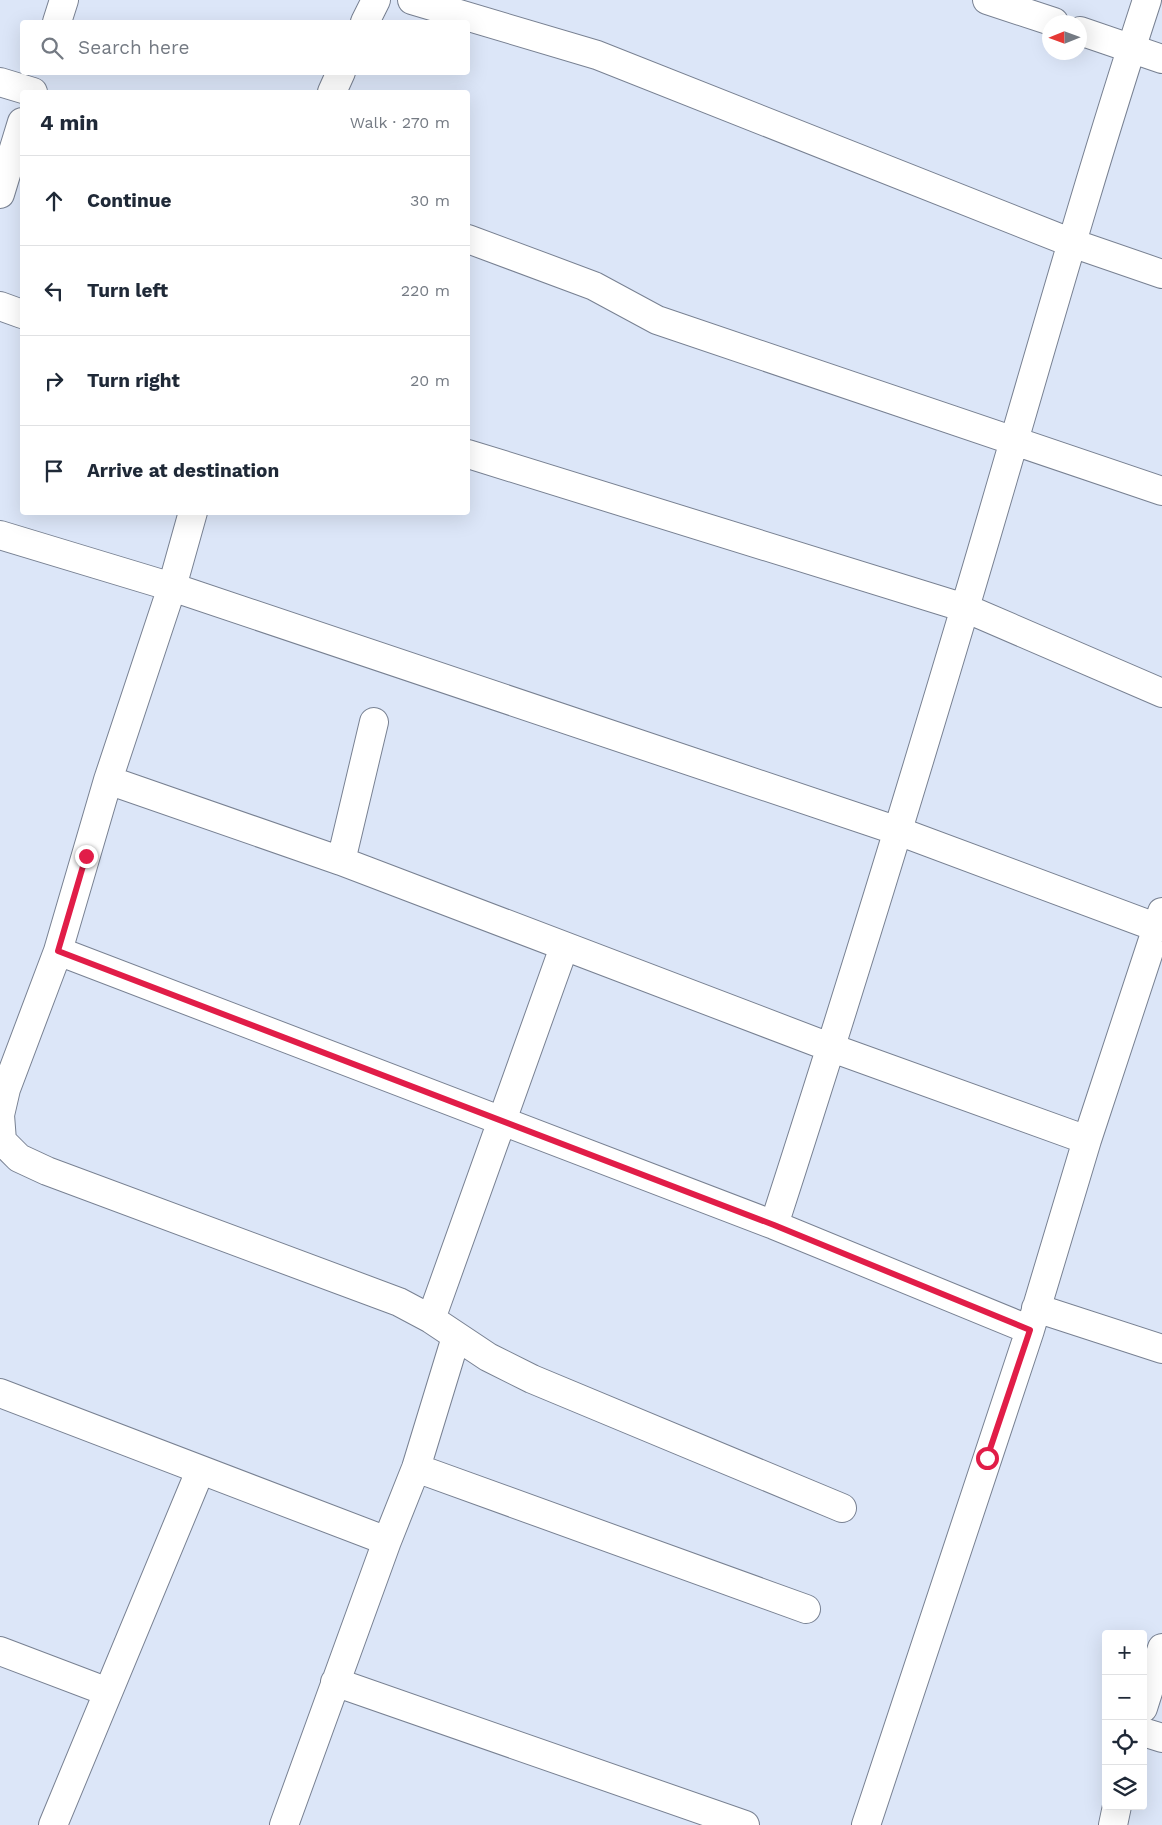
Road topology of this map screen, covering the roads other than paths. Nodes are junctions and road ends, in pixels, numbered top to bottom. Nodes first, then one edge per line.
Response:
1 (64, 0) edge
2 (376, 0) edge
3 (412, 0) edge
4 (987, 0) edge
5 (1147, 0) edge
6 (1042, 18) edge
7 (57, 20) edge
8 (366, 20) edge
9 (1087, 33) edge
10 (1131, 48) junction
11 (1162, 59) edge
12 (38, 75) edge
13 (340, 75) edge
14 (0, 82) edge
15 (26, 90) edge
16 (33, 90) edge
17 (333, 90) edge
18 (20, 129) edge
19 (0, 194) edge
20 (470, 240) edge
21 (1072, 242) junction
22 (1162, 274) edge
23 (0, 306) edge
24 (20, 313) edge
25 (1013, 440) junction
26 (470, 455) edge
27 (1162, 491) edge
28 (192, 515) edge
29 (0, 535) edge
30 (172, 587) junction
31 (965, 608) junction
32 (1162, 693) edge
33 (374, 722) dead end
34 (108, 780) junction
35 (898, 831) junction
36 (342, 861) junction
37 (1160, 920) edge
38 (564, 947) junction
39 (58, 951) junction
40 (832, 1048) junction
41 (501, 1121) junction
42 (1087, 1140) junction
43 (774, 1225) junction
44 (431, 1319) junction
45 (1033, 1319) junction
46 (456, 1337) junction
47 (1162, 1349) edge
48 (0, 1393) edge
49 (416, 1468) junction
50 (200, 1471) junction
51 (842, 1508) dead end
52 (387, 1541) junction
53 (806, 1609) dead end
54 (1162, 1648) edge
55 (0, 1651) edge
56 (336, 1682) junction
57 (108, 1692) junction
58 (1147, 1695) edge
59 (1147, 1733) edge
60 (1162, 1738) edge
61 (1116, 1810) edge
62 (53, 1825) edge
63 (284, 1825) edge
64 (745, 1825) edge
65 (866, 1825) edge
66 (1113, 1825) edge

1 - 7 street
2 - 8 street
3 - 21 street
4 - 6 street
5 - 10 street
9 - 10 street
10 - 11 street
10 - 21 street
12 - 16 street
13 - 17 street
14 - 15 street
18 - 19 street
20 - 25 street
21 - 22 street
21 - 25 street
23 - 24 street
25 - 27 street
25 - 31 street
26 - 31 street
28 - 30 street
29 - 30 street
30 - 34 street
30 - 35 street
31 - 32 street
31 - 35 street
33 - 36 street
34 - 36 street
34 - 39 street
35 - 37 street
35 - 40 street
36 - 38 street
37 - 42 street
38 - 40 street
38 - 41 street
39 - 41 street
39 - 44 street
40 - 42 street
40 - 43 street
41 - 43 street
41 - 44 street
42 - 45 street
43 - 45 street
44 - 46 street
45 - 47 street
45 - 65 street
46 - 49 street
46 - 51 street
48 - 50 street
49 - 52 street
49 - 53 street
50 - 52 street
50 - 57 street
52 - 56 street
54 - 58 street
55 - 57 street
56 - 63 street
56 - 64 street
57 - 62 street
59 - 60 street
61 - 66 street

